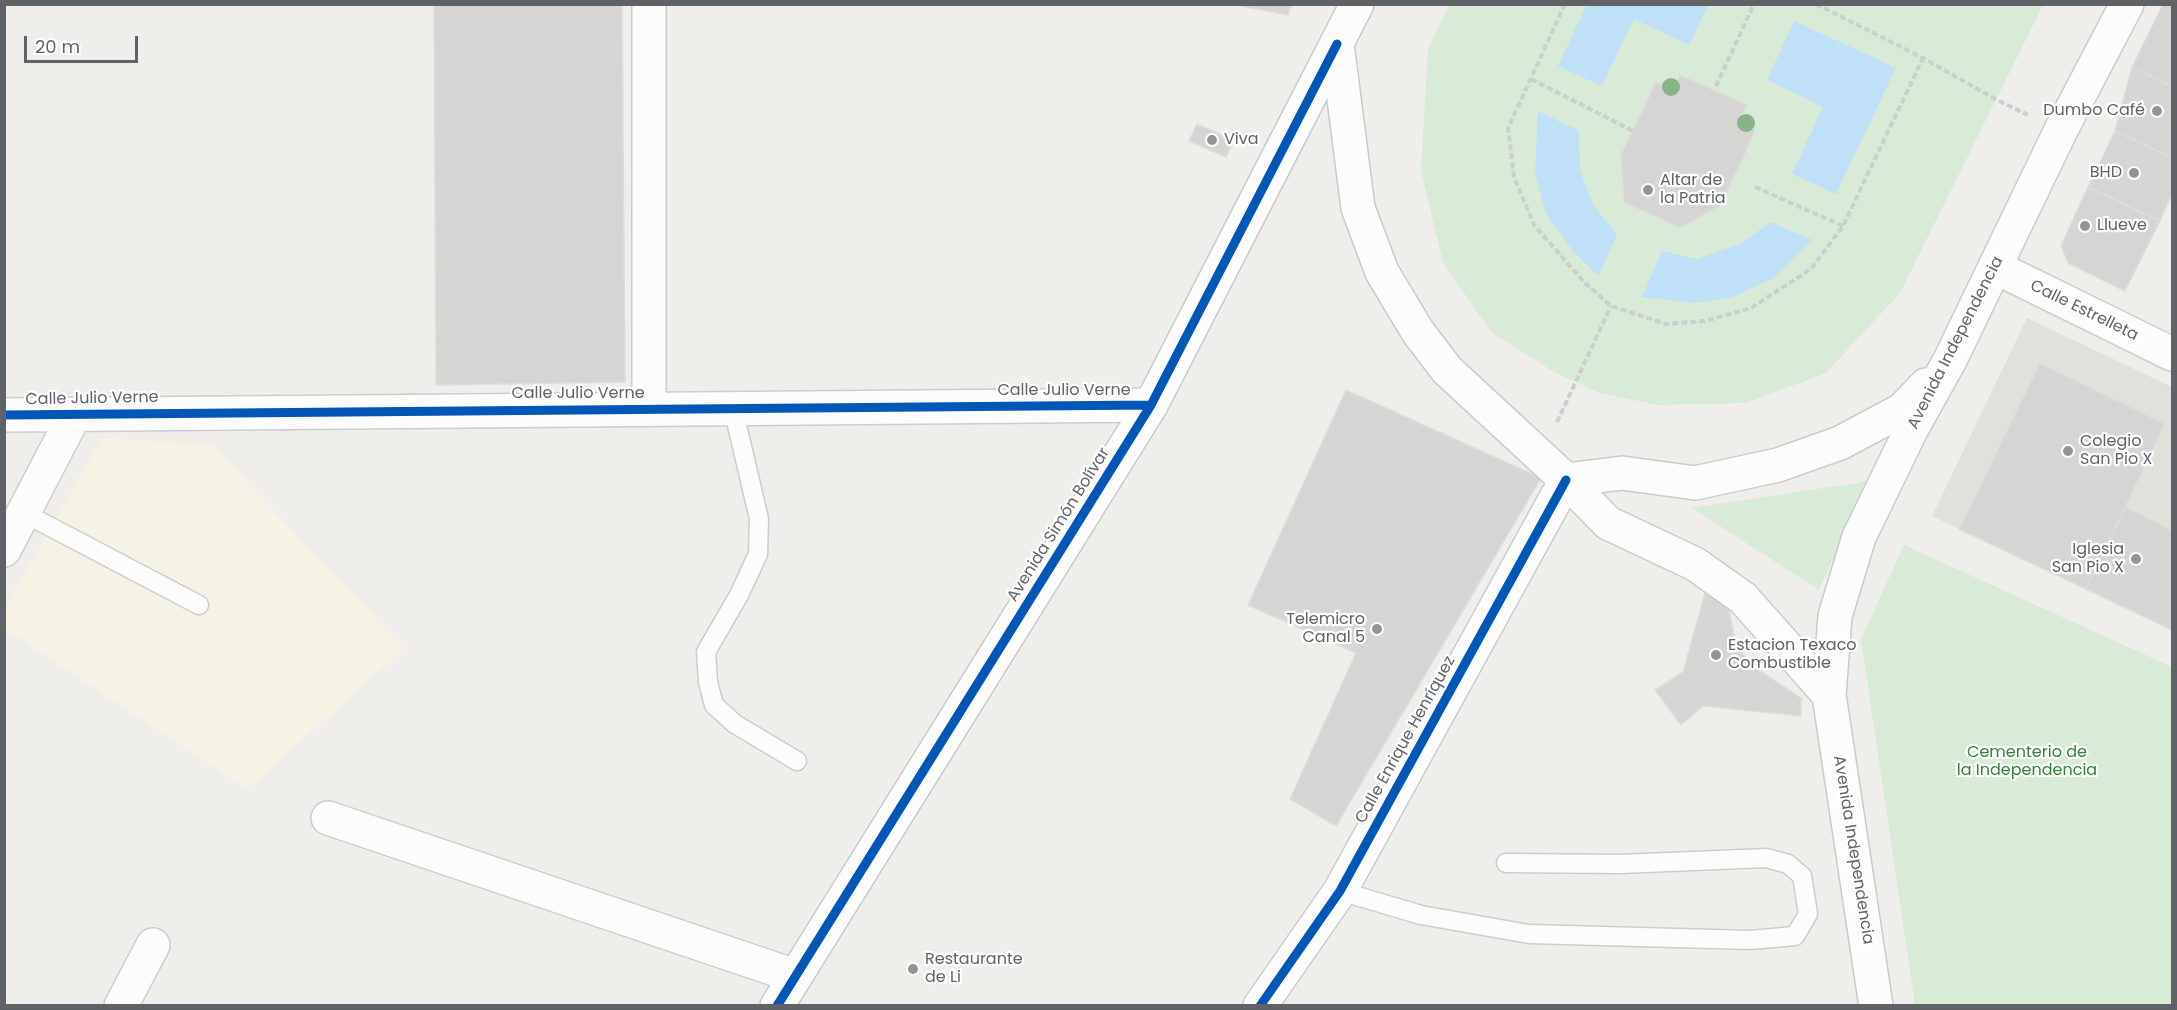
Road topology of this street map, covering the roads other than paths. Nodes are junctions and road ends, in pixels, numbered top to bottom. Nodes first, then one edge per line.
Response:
1 (649, 4) edge
2 (1357, 4) edge
3 (2127, 4) edge
4 (1337, 44) junction
5 (1995, 267) junction
6 (2172, 354) edge
7 (1950, 360) junction
8 (1151, 405) junction
9 (733, 408) junction
10 (649, 409) junction
11 (75, 414) junction
12 (4, 415) edge
13 (1566, 480) junction
14 (24, 513) junction
15 (4, 550) edge
16 (198, 605) dead end
17 (1829, 696) junction
18 (797, 761) dead end
19 (328, 818) dead end
20 (1506, 862) dead end
21 (1340, 891) junction
22 (153, 945) dead end
23 (795, 976) junction
24 (121, 1005) edge
25 (777, 1005) edge
26 (1260, 1005) edge
27 (1876, 1005) edge

1 - 10 main road
2 - 4 main road, Avenida Simón Bolívar
3 - 5 main road, Avenida Independencia
4 - 8 main road, Avenida Simón Bolívar
4 - 13 main road
5 - 6 main road, Calle Estrelleta
5 - 7 main road, Avenida Independencia
7 - 13 main road
7 - 17 main road, Avenida Independencia
8 - 9 main road, Calle Julio Verne
8 - 23 main road, Avenida Simón Bolívar
9 - 10 main road, Calle Julio Verne
9 - 18 lane
10 - 11 main road, Calle Julio Verne
11 - 12 main road, Calle Julio Verne
11 - 14 main road
13 - 17 main road
13 - 21 main road, Calle Enrique Henríquez
14 - 15 main road
14 - 16 lane
17 - 27 main road, Avenida Independencia
19 - 23 main road
20 - 21 lane
21 - 26 main road, Calle Enrique Henríquez
22 - 24 main road
23 - 25 main road, Avenida Simón Bolívar

